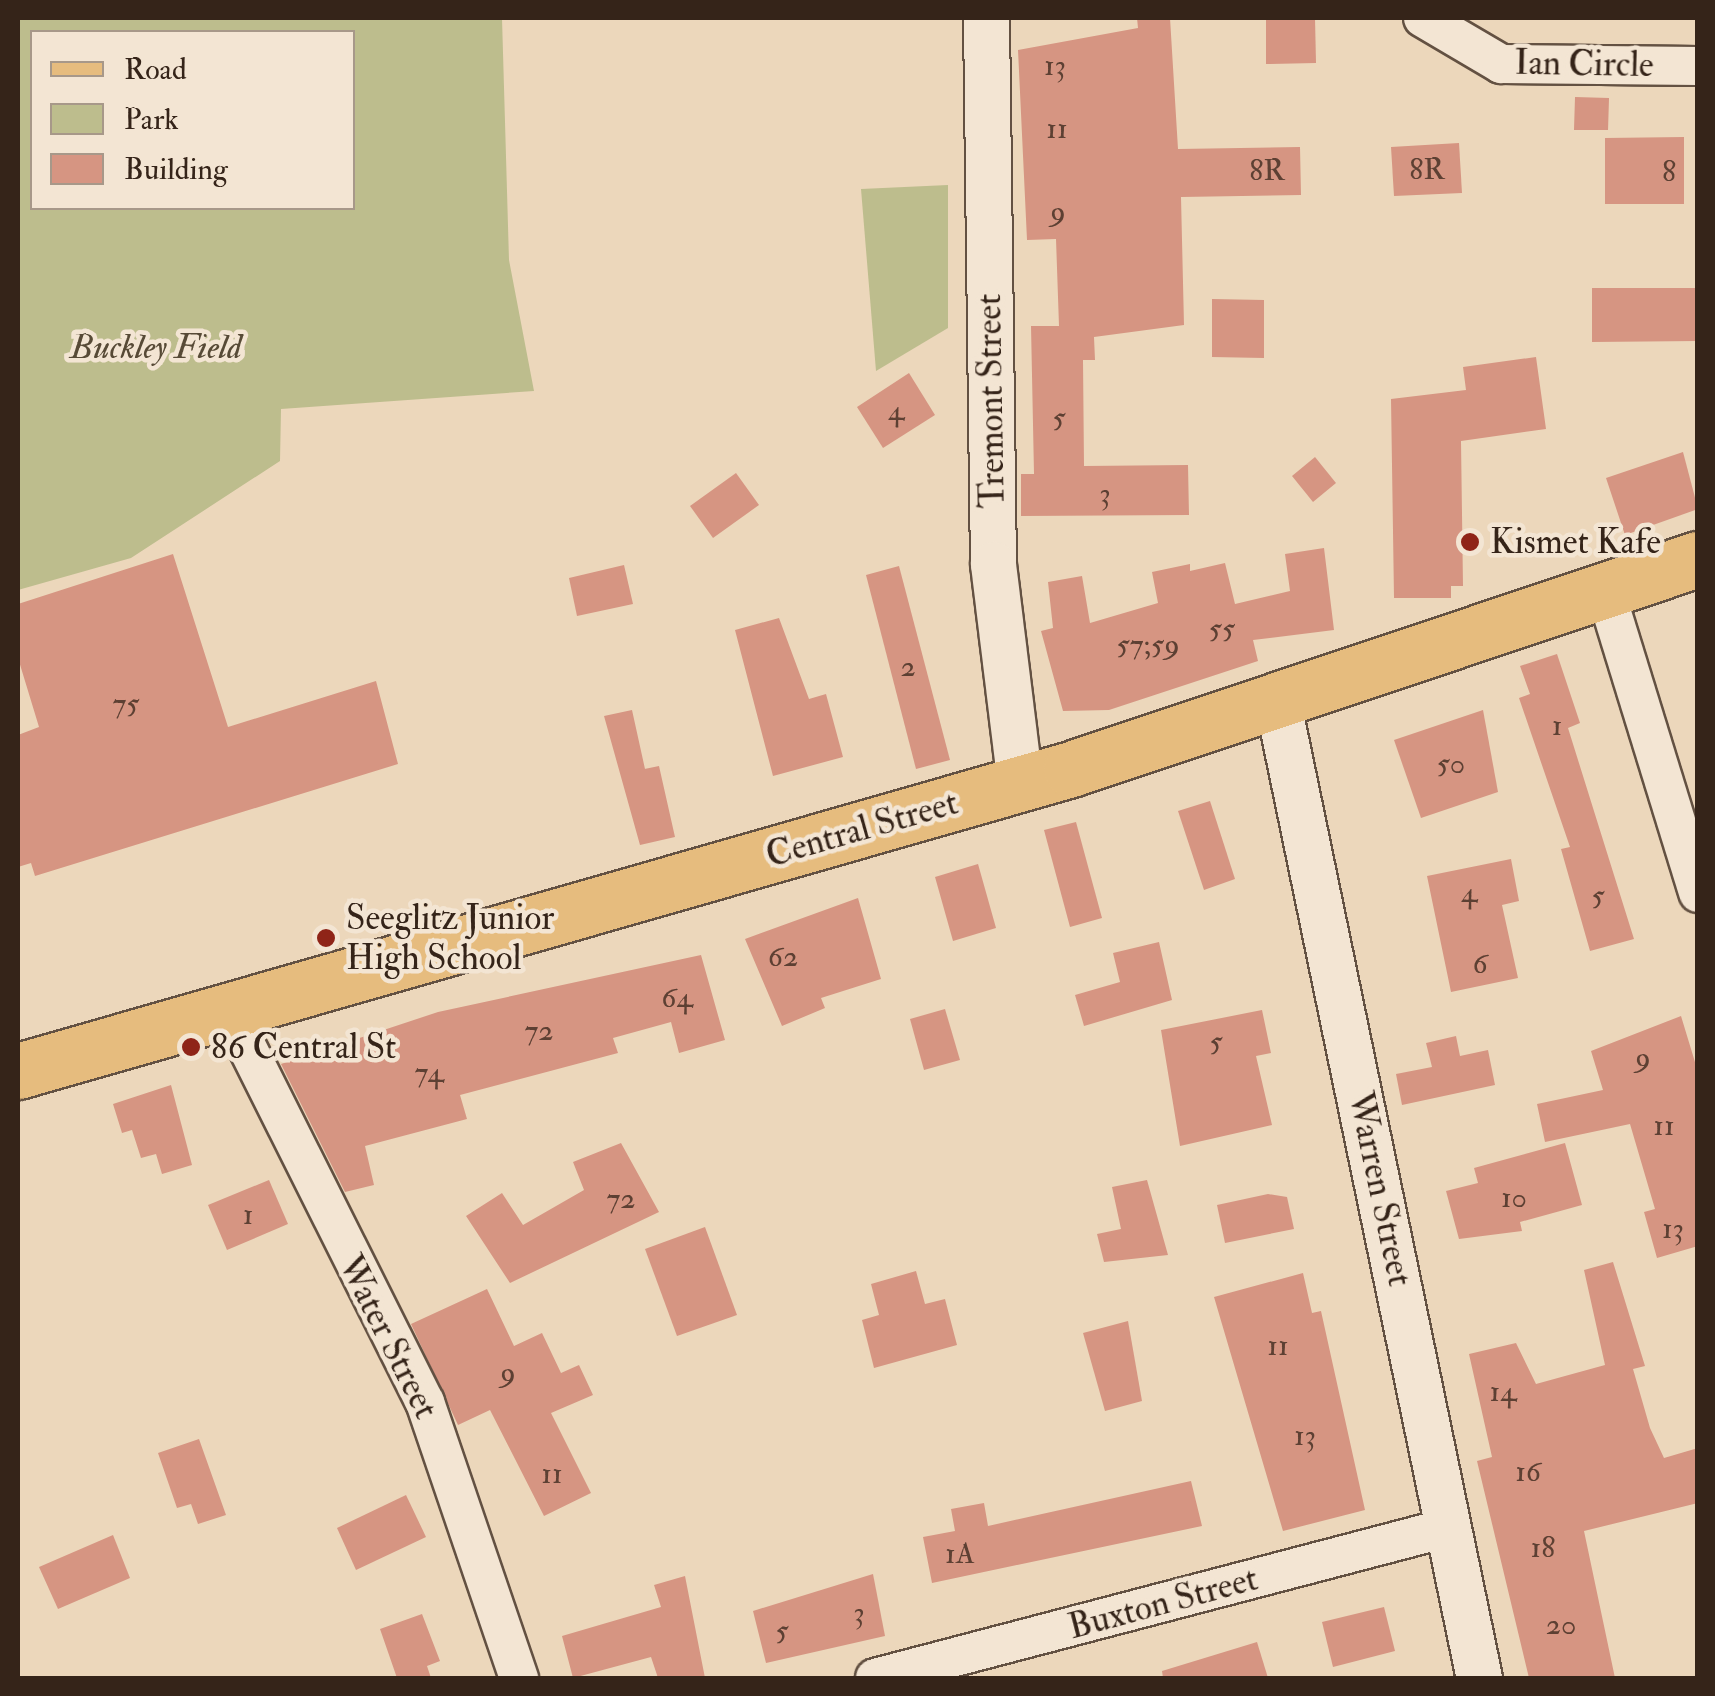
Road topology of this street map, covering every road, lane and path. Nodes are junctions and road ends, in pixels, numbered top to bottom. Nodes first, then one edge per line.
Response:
1 (986, 18) edge
2 (1423, 18) edge
3 (1698, 66) edge
4 (1698, 559) edge
5 (1606, 590) junction
6 (1276, 700) junction
7 (1020, 784) junction
8 (1698, 893) edge
9 (227, 1007) junction
10 (18, 1072) edge
11 (1450, 1527) junction
12 (887, 1677) edge
13 (519, 1678) edge
14 (1479, 1678) edge

1 - 7 street, Tremont Street
2 - 3 street, Ian Circle
4 - 5 main road, Central Street
5 - 6 main road, Central Street
5 - 8 street
6 - 7 main road, Central Street
6 - 11 street, Warren Street
7 - 9 main road, Central Street
9 - 10 main road, Central Street
9 - 13 street, Water Street
11 - 12 street, Buxton Street
11 - 14 street, Warren Street

